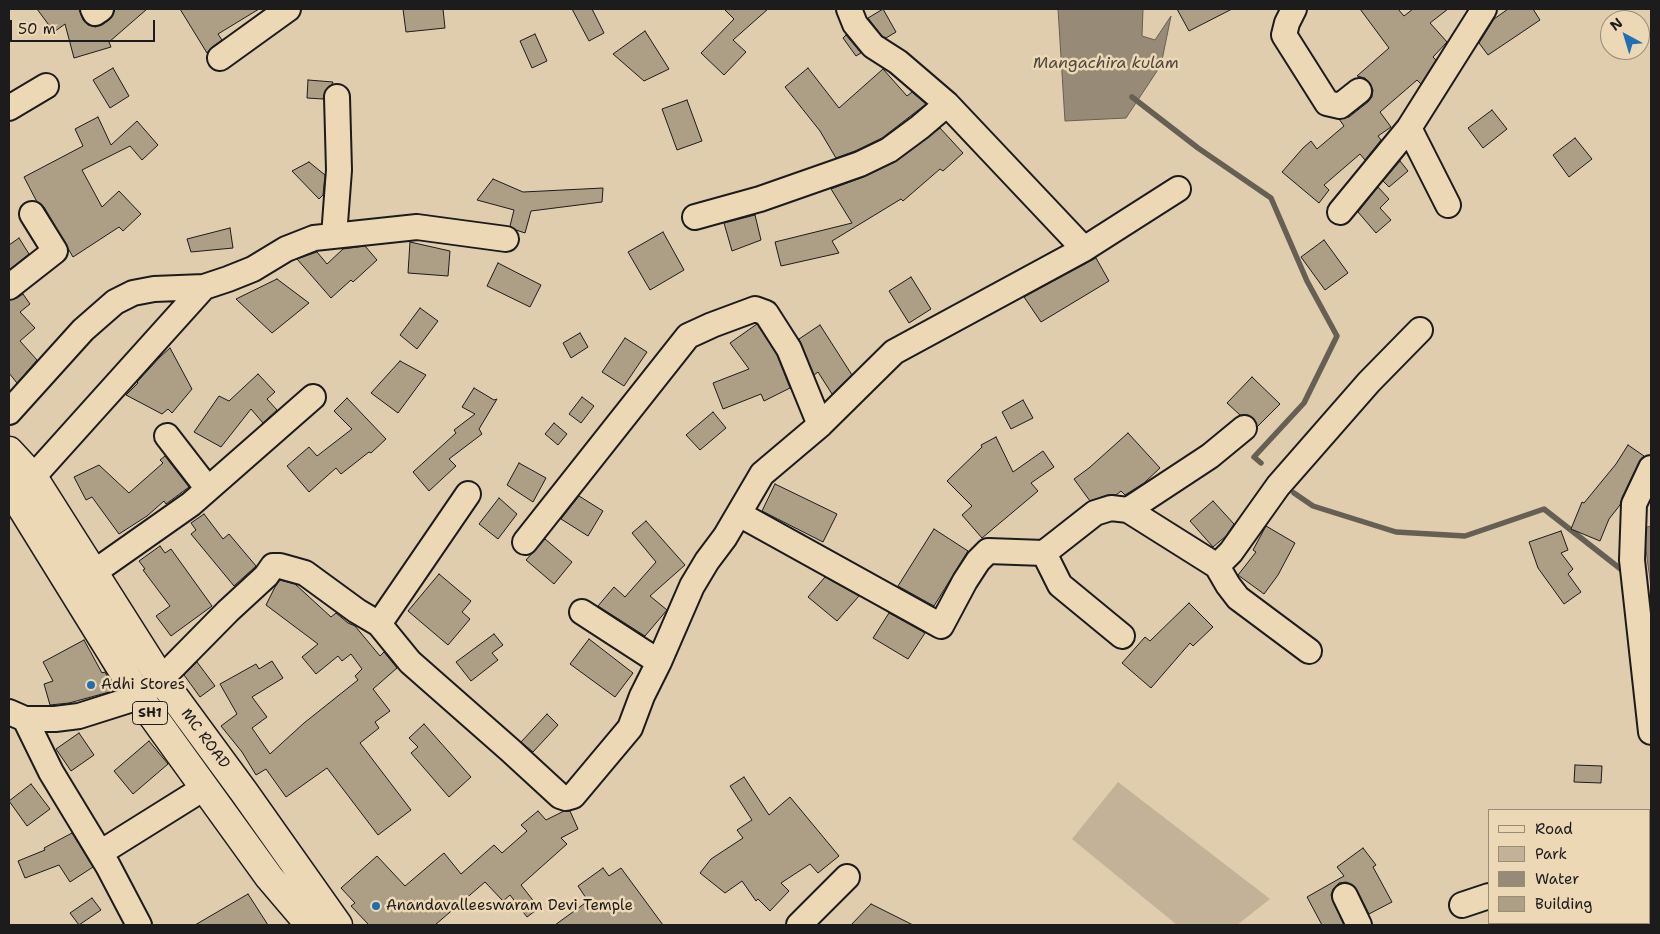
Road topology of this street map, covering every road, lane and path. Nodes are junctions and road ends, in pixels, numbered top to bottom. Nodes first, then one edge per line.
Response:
1 (93, 9) edge
2 (101, 9) edge
3 (288, 9) edge
4 (849, 9) edge
5 (1294, 9) edge
6 (1484, 9) edge
7 (220, 58) dead end
8 (46, 86) dead end
9 (1359, 91) dead end
10 (337, 97) dead end
11 (947, 104) junction
12 (9, 108) edge
13 (1409, 128) junction
14 (1178, 189) dead end
15 (1448, 205) dead end
16 (1340, 212) dead end
17 (32, 214) dead end
18 (695, 217) dead end
19 (334, 236) junction
20 (506, 239) dead end
21 (1084, 248) junction
22 (9, 287) edge
23 (204, 287) junction
24 (1420, 330) dead end
25 (313, 397) dead end
26 (9, 412) edge
27 (820, 425) junction
28 (1244, 428) dead end
29 (167, 436) dead end
30 (9, 451) edge
31 (1651, 468) edge
32 (33, 477) junction
33 (9, 487) edge
34 (208, 489) junction
35 (468, 494) dead end
36 (1642, 505) edge
37 (1128, 510) junction
38 (739, 514) junction
39 (525, 542) dead end
40 (1044, 552) junction
41 (1217, 566) junction
42 (93, 573) junction
43 (582, 612) dead end
44 (379, 624) junction
45 (1122, 636) dead end
46 (1309, 651) dead end
47 (659, 662) junction
48 (160, 679) junction
49 (138, 697) junction
50 (17, 715) edge
51 (1651, 732) edge
52 (204, 788) junction
53 (100, 853) junction
54 (847, 877) dead end
55 (1345, 896) dead end
56 (1488, 896) edge
57 (1462, 906) dead end
58 (139, 925) edge
59 (310, 925) edge
60 (338, 925) edge
61 (799, 925) edge
62 (1359, 925) edge

1 - 2 street
3 - 7 street
4 - 11 street
5 - 9 street
6 - 13 street
8 - 12 street
10 - 19 street
11 - 18 street
11 - 21 street
13 - 15 street
13 - 16 street
14 - 21 street
17 - 22 street
19 - 20 street
19 - 23 street
21 - 27 street
23 - 26 street
23 - 32 street
24 - 41 street
25 - 34 street
27 - 38 street
27 - 39 street
28 - 37 street
29 - 34 street
30 - 32 main road, MC ROAD / SH1
31 - 36 street
32 - 42 main road, MC ROAD / SH1
33 - 49 main road, MC ROAD / SH1
34 - 42 street
35 - 44 street
36 - 51 street
37 - 40 street
37 - 41 street
38 - 40 street
38 - 47 street
40 - 45 street
41 - 46 street
42 - 48 main road, MC ROAD / SH1
43 - 47 street
44 - 47 street
44 - 48 street
48 - 49 street
48 - 60 main road, MC ROAD / SH1
49 - 50 street
49 - 52 main road, MC ROAD / SH1
50 - 53 street
52 - 53 street
52 - 59 main road, MC ROAD / SH1
53 - 58 street
54 - 61 street
55 - 62 street
56 - 57 street

